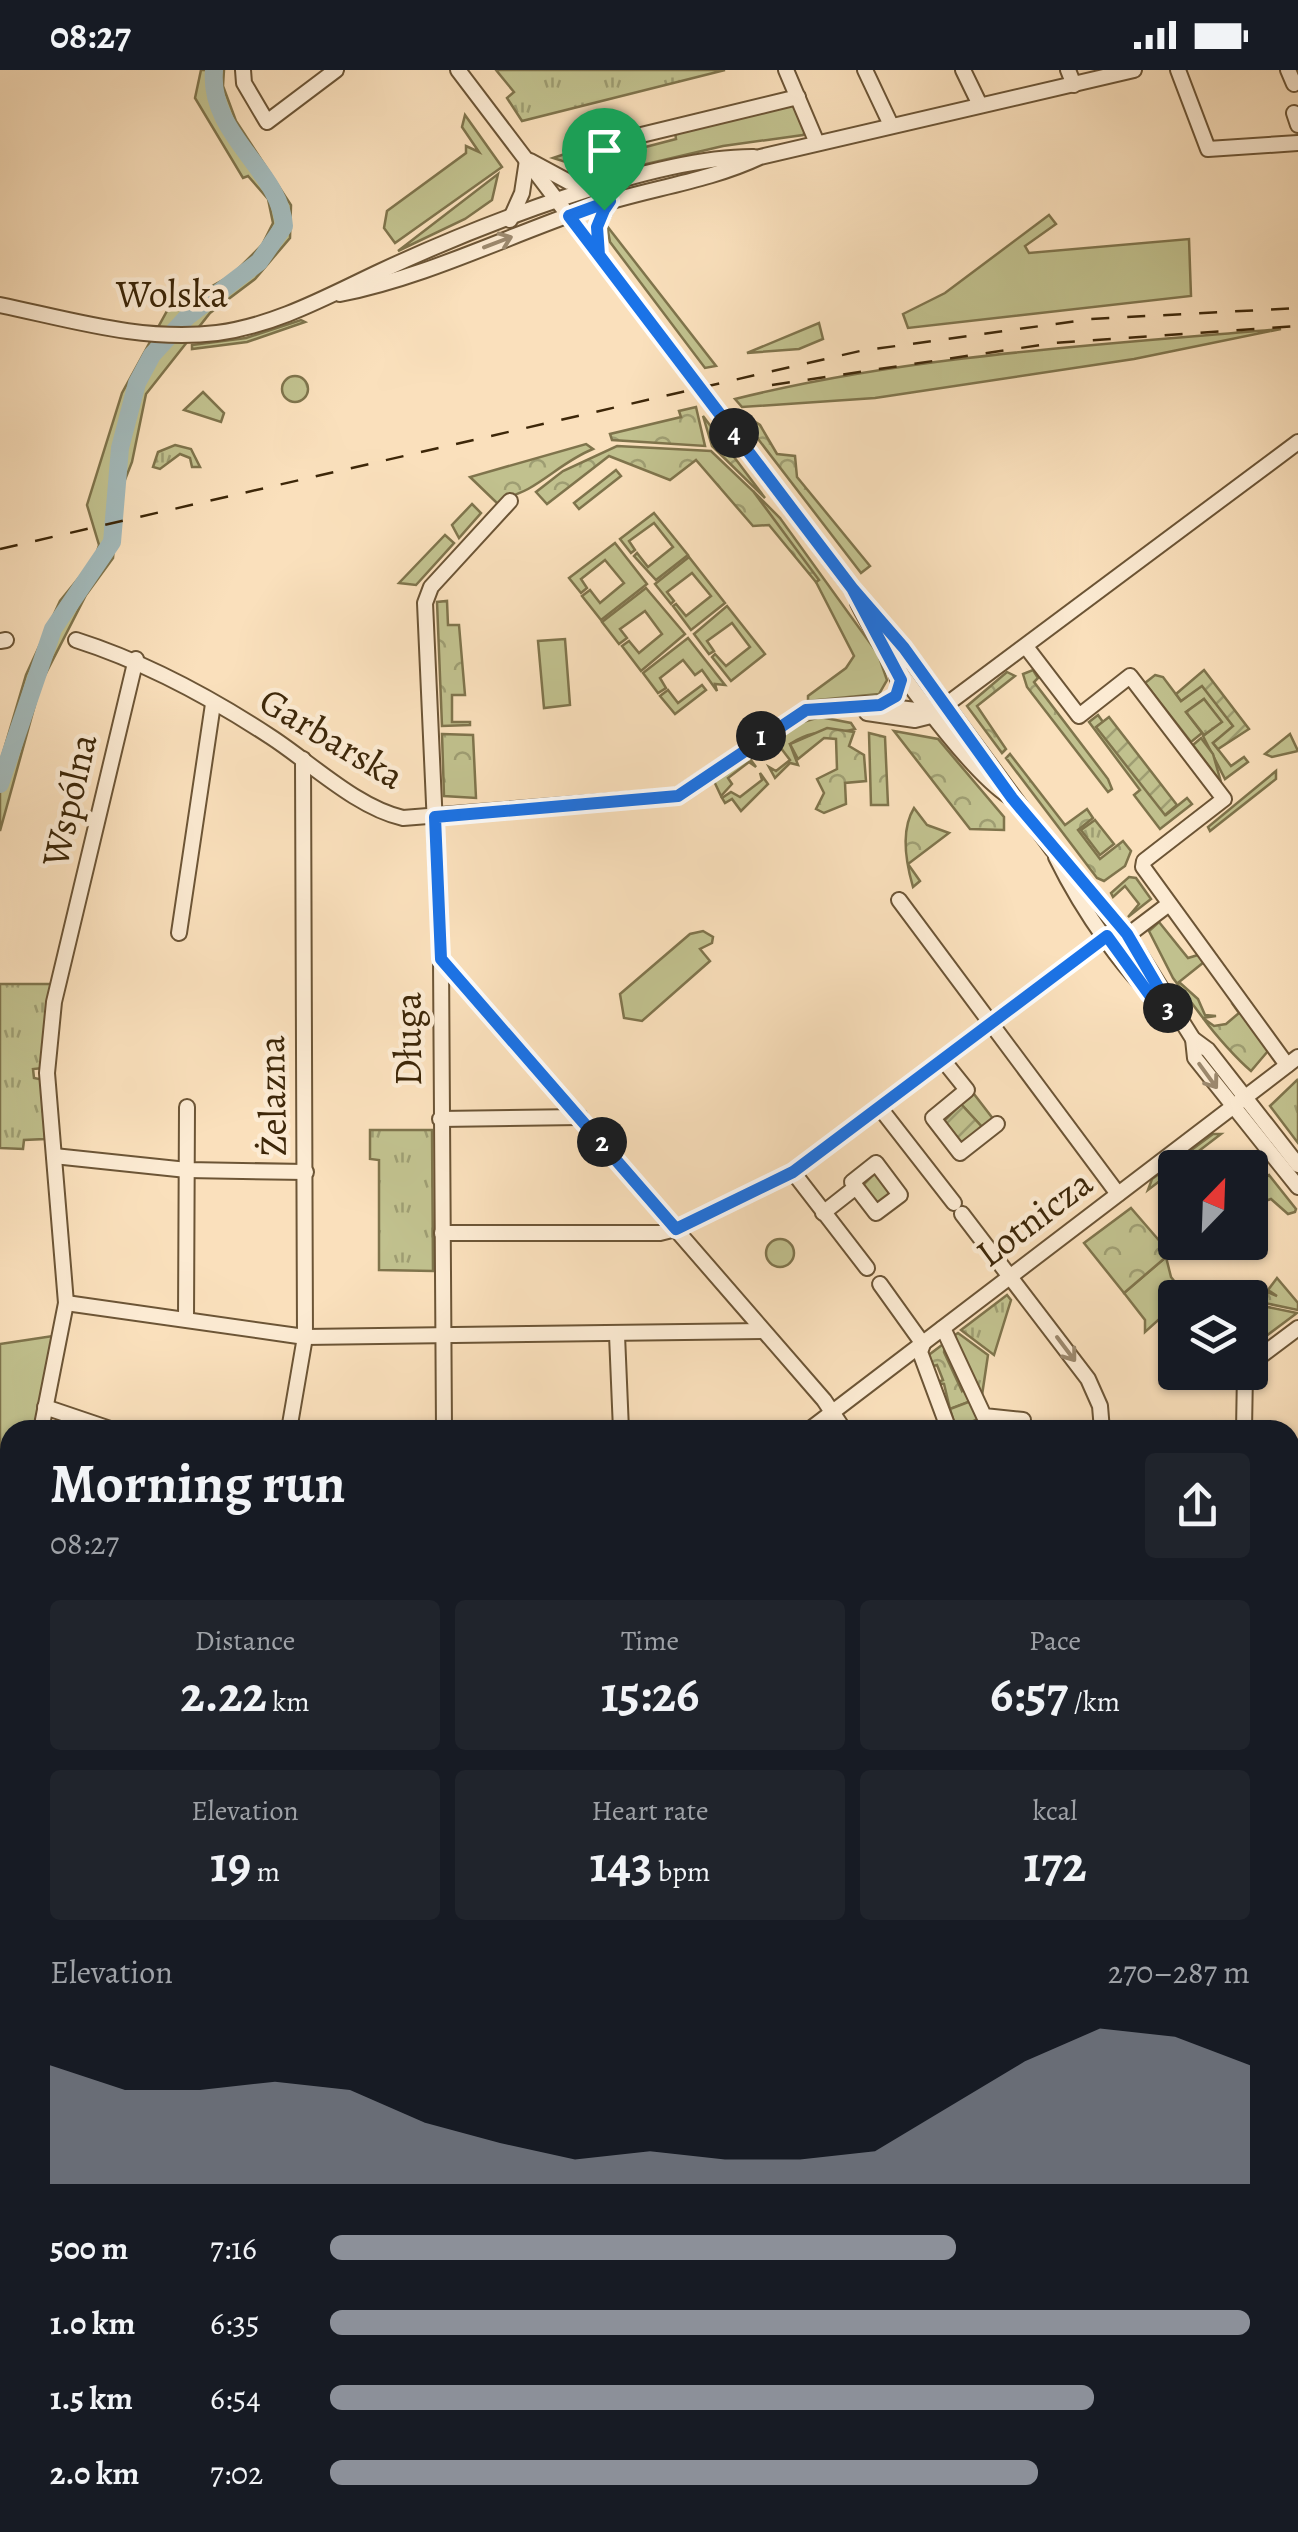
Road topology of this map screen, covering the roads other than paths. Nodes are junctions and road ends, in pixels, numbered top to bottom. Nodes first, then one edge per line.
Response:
1 (243, 70) edge
2 (336, 70) edge
3 (458, 70) edge
4 (786, 70) edge
5 (865, 70) edge
6 (963, 70) edge
7 (1068, 70) edge
8 (1134, 70) edge
9 (1178, 70) edge
10 (1074, 86) junction
11 (798, 97) junction
12 (979, 104) junction
13 (891, 125) junction
14 (816, 143) junction
15 (1298, 143) edge
16 (591, 153) dead end
17 (760, 157) junction
18 (527, 160) junction
19 (598, 188) junction
20 (610, 201) junction
21 (559, 202) junction
22 (569, 216) junction
23 (510, 220) junction
24 (599, 255) junction
25 (405, 269) junction
26 (0, 305) edge
27 (1298, 442) edge
28 (510, 501) dead end
29 (852, 588) junction
30 (76, 640) dead end
31 (883, 644) junction
32 (1027, 648) junction
33 (136, 660) junction
34 (213, 704) junction
35 (844, 704) junction
36 (880, 705) junction
37 (939, 708) junction
38 (303, 759) junction
39 (435, 817) junction
40 (1052, 849) junction
41 (899, 900) dead end
42 (1169, 904) junction
43 (178, 933) dead end
44 (1127, 934) junction
45 (1107, 936) junction
46 (441, 959) junction
47 (1172, 1011) junction
48 (990, 1025) junction
49 (1193, 1039) junction
50 (944, 1060) junction
51 (1293, 1061) edge
52 (1246, 1098) junction
53 (187, 1107) dead end
54 (880, 1108) junction
55 (1232, 1109) junction
56 (580, 1118) junction
57 (440, 1119) junction
58 (997, 1124) dead end
59 (54, 1156) junction
60 (1298, 1164) edge
61 (187, 1170) junction
62 (306, 1172) junction
63 (793, 1172) junction
64 (856, 1187) dead end
65 (1298, 1187) edge
66 (1118, 1194) junction
67 (823, 1213) junction
68 (676, 1229) junction
69 (442, 1233) junction
70 (867, 1268) dead end
71 (1011, 1276) junction
72 (880, 1284) dead end
73 (66, 1304) junction
74 (186, 1319) junction
75 (943, 1328) junction
76 (1298, 1328) edge
77 (763, 1330) junction
78 (617, 1336) junction
79 (443, 1337) junction
80 (306, 1338) junction
81 (922, 1344) junction
82 (1268, 1350) edge
83 (1245, 1390) edge
84 (45, 1407) junction
85 (833, 1412) junction
86 (42, 1420) edge
87 (83, 1420) edge
88 (291, 1420) edge
89 (444, 1420) edge
90 (621, 1420) edge
91 (822, 1420) edge
92 (838, 1420) edge
93 (946, 1420) edge
94 (1023, 1420) edge
95 (1101, 1420) edge
96 (1244, 1420) edge

1 - 2 street
3 - 18 street
4 - 11 street
5 - 13 street
6 - 12 street
7 - 10 street
8 - 10 street
9 - 15 street
10 - 12 street
11 - 14 street
11 - 16 street
12 - 13 street
13 - 14 street
14 - 17 street
17 - 19 street, Wolska
17 - 20 street, Wolska
18 - 19 street
18 - 21 street
18 - 23 street
19 - 21 street, Wolska
20 - 22 street, Wolska
20 - 24 street
21 - 22 street
21 - 23 street, Wolska
22 - 24 street
25 -> 22 street, Wolska
23 - 25 street, Wolska
24 - 29 street
25 - 26 street, Wolska
27 - 32 street
28 - 39 street, Długa
29 - 31 street
29 - 37 street
30 - 33 street, Garbarska
31 - 36 street
31 - 37 street
32 - 37 street
32 - 42 street
33 - 34 street, Garbarska
33 - 59 street, Wspólna
34 - 38 street, Garbarska
34 - 43 street
35 - 36 street, Garbarska
35 - 37 street, Garbarska
35 - 39 street, Garbarska
36 - 37 street, Garbarska
37 - 40 street
38 - 39 street, Garbarska
38 - 62 street, Żelazna
39 - 46 street, Długa
40 - 44 street
40 - 45 street
41 - 48 street
42 - 44 street
42 - 51 street
44 - 45 street
44 - 47 street
45 - 47 street
45 - 48 street
46 - 56 street
46 - 57 street, Długa
47 - 49 street
48 - 50 street
48 - 66 street
49 - 52 street
49 -> 55 street
50 - 54 street
50 - 58 street
51 - 52 street, Lotnicza
52 - 55 street, Lotnicza
52 - 60 street
53 - 61 street
54 - 63 street
54 - 71 street
55 - 65 street
55 - 66 street, Lotnicza
56 - 57 street
56 - 68 street
57 - 69 street, Długa
59 - 61 street
59 - 73 street, Wspólna
61 - 62 street
61 - 74 street
62 - 80 street, Żelazna
63 - 67 street
63 - 68 street
64 - 67 street
66 - 71 street, Lotnicza
67 - 70 street
68 - 69 street
68 - 77 street
69 - 79 street, Długa
71 - 75 street, Lotnicza
71 -> 95 street
72 - 81 street
73 - 74 street
73 - 84 street, Wspólna
74 - 80 street
75 - 81 street, Lotnicza
75 - 94 street
76 - 82 street
77 - 78 street
77 - 85 street
78 - 79 street
78 - 90 street
79 - 80 street
79 - 89 street, Długa
80 - 88 street, Żelazna
81 - 85 street, Lotnicza
81 - 93 street
83 - 96 street
84 - 86 street, Wspólna
84 - 87 street
85 - 91 street, Lotnicza
85 - 92 street

